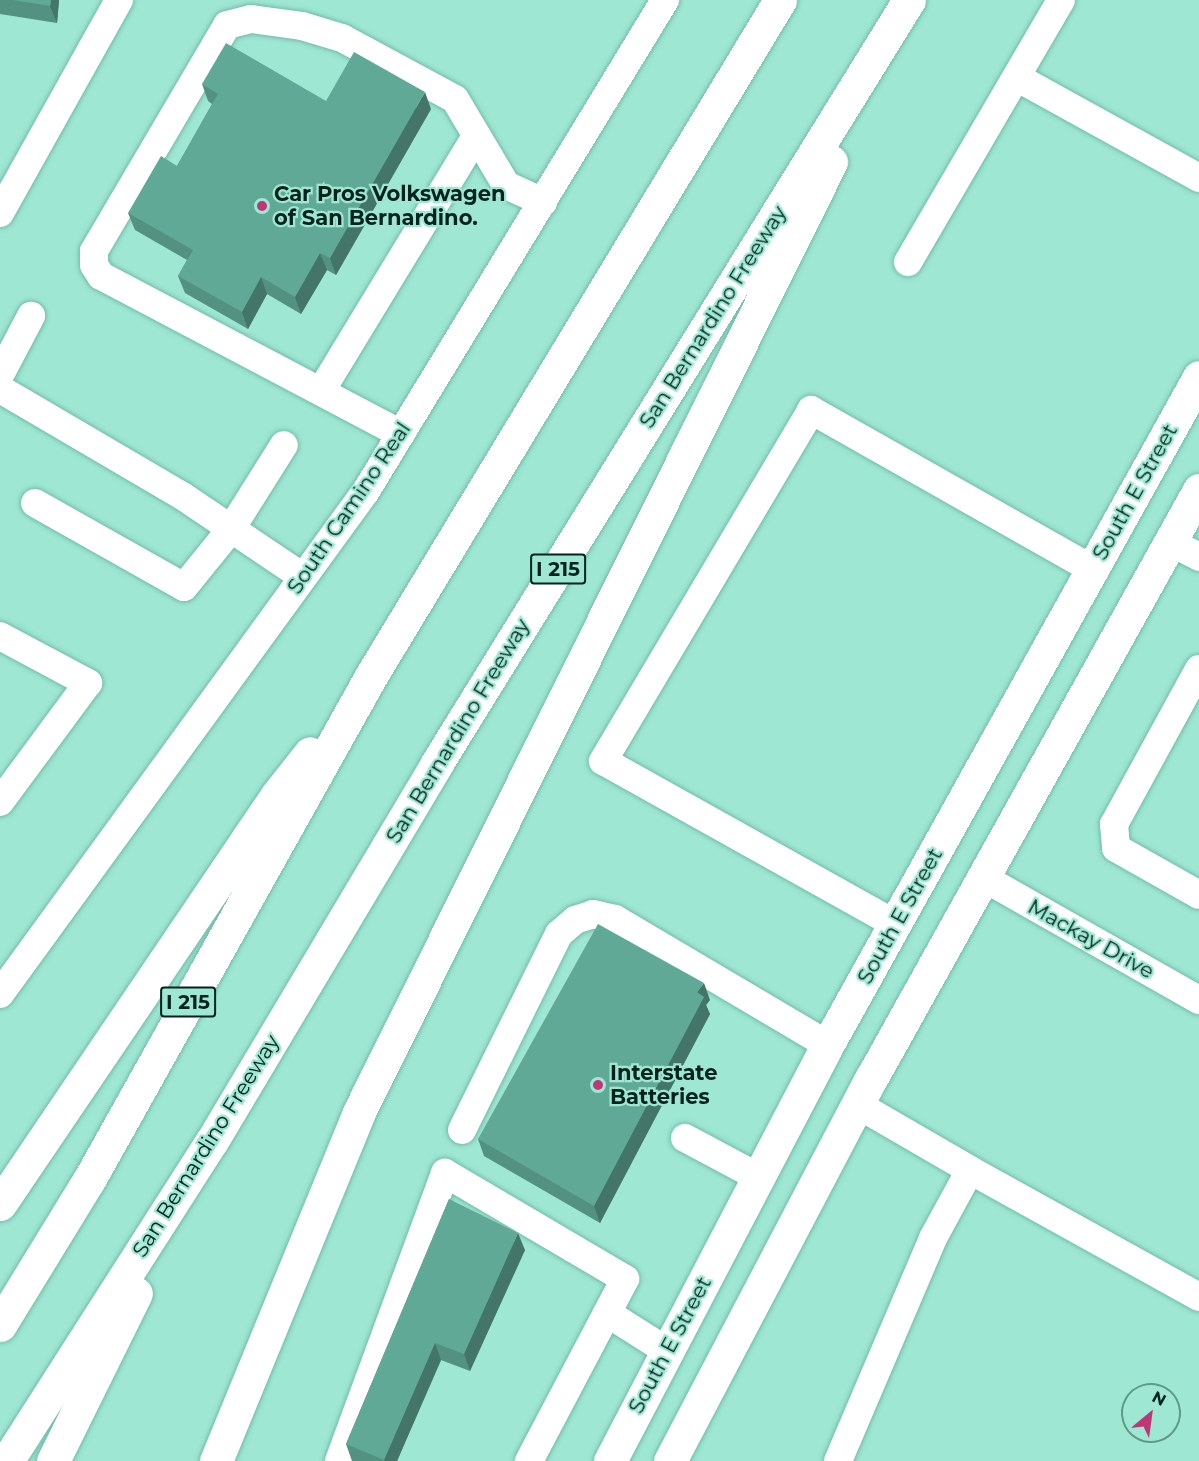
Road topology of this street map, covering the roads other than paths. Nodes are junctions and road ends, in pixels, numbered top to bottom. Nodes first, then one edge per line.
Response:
1 (119, 0) edge
2 (665, 0) edge
3 (780, 0) edge
4 (910, 0) edge
5 (1061, 0) edge
6 (1018, 78) junction
7 (476, 135) junction
8 (1199, 178) edge
9 (543, 202) junction
10 (0, 213) edge
11 (908, 261) dead end
12 (31, 316) dead end
13 (0, 375) edge
14 (1199, 377) edge
15 (0, 389) edge
16 (321, 391) junction
17 (401, 434) junction
18 (284, 445) dead end
19 (1199, 490) edge
20 (35, 503) dead end
21 (231, 529) junction
22 (1170, 542) junction
23 (1199, 557) edge
24 (1092, 569) junction
25 (303, 577) junction
26 (0, 636) edge
27 (1199, 669) edge
28 (371, 676) junction
29 (0, 802) edge
30 (984, 878) junction
31 (1199, 895) edge
32 (895, 924) junction
33 (0, 994) edge
34 (1199, 1000) edge
35 (828, 1045) junction
36 (858, 1105) junction
37 (462, 1130) dead end
38 (685, 1138) dead end
39 (212, 1141) junction
40 (970, 1170) junction
41 (758, 1177) junction
42 (0, 1204) edge
43 (1199, 1297) edge
44 (607, 1313) junction
45 (0, 1325) edge
46 (668, 1351) junction
47 (7, 1461) edge
48 (53, 1461) edge
49 (216, 1461) edge
50 (339, 1461) edge
51 (529, 1461) edge
52 (610, 1461) edge
53 (670, 1461) edge
54 (838, 1461) edge

1 - 10 street
2 - 9 street, South Camino Real
3 - 28 main road, I 215
4 - 39 main road, San Bernardino Freeway / I 215
4 - 49 main road
5 - 6 street
6 - 8 street
6 - 11 street
7 - 9 street
7 - 16 street
7 - 16 street
9 - 17 street, South Camino Real
12 - 13 street
14 - 24 main road, South E Street
15 - 21 street
16 - 17 street
17 - 25 street, South Camino Real
18 - 21 street
19 - 22 main road
20 - 21 street
21 - 25 street
22 - 23 street
22 - 30 main road
24 - 32 main road, South E Street
24 - 32 street
25 - 33 street, South Camino Real
26 - 29 street
27 - 31 street
28 - 42 main road
28 - 45 main road, I 215
30 - 34 street, Mackay Drive
30 - 36 main road
32 - 35 main road, South E Street
35 - 37 street
35 - 41 main road, South E Street
36 - 40 street
36 - 53 main road
38 - 41 street
39 - 47 main road, San Bernardino Freeway / I 215
39 - 48 main road
40 - 43 street
40 - 54 street
41 - 46 main road, South E Street
44 - 46 street
44 - 50 street
44 - 51 street
46 - 52 main road, South E Street

